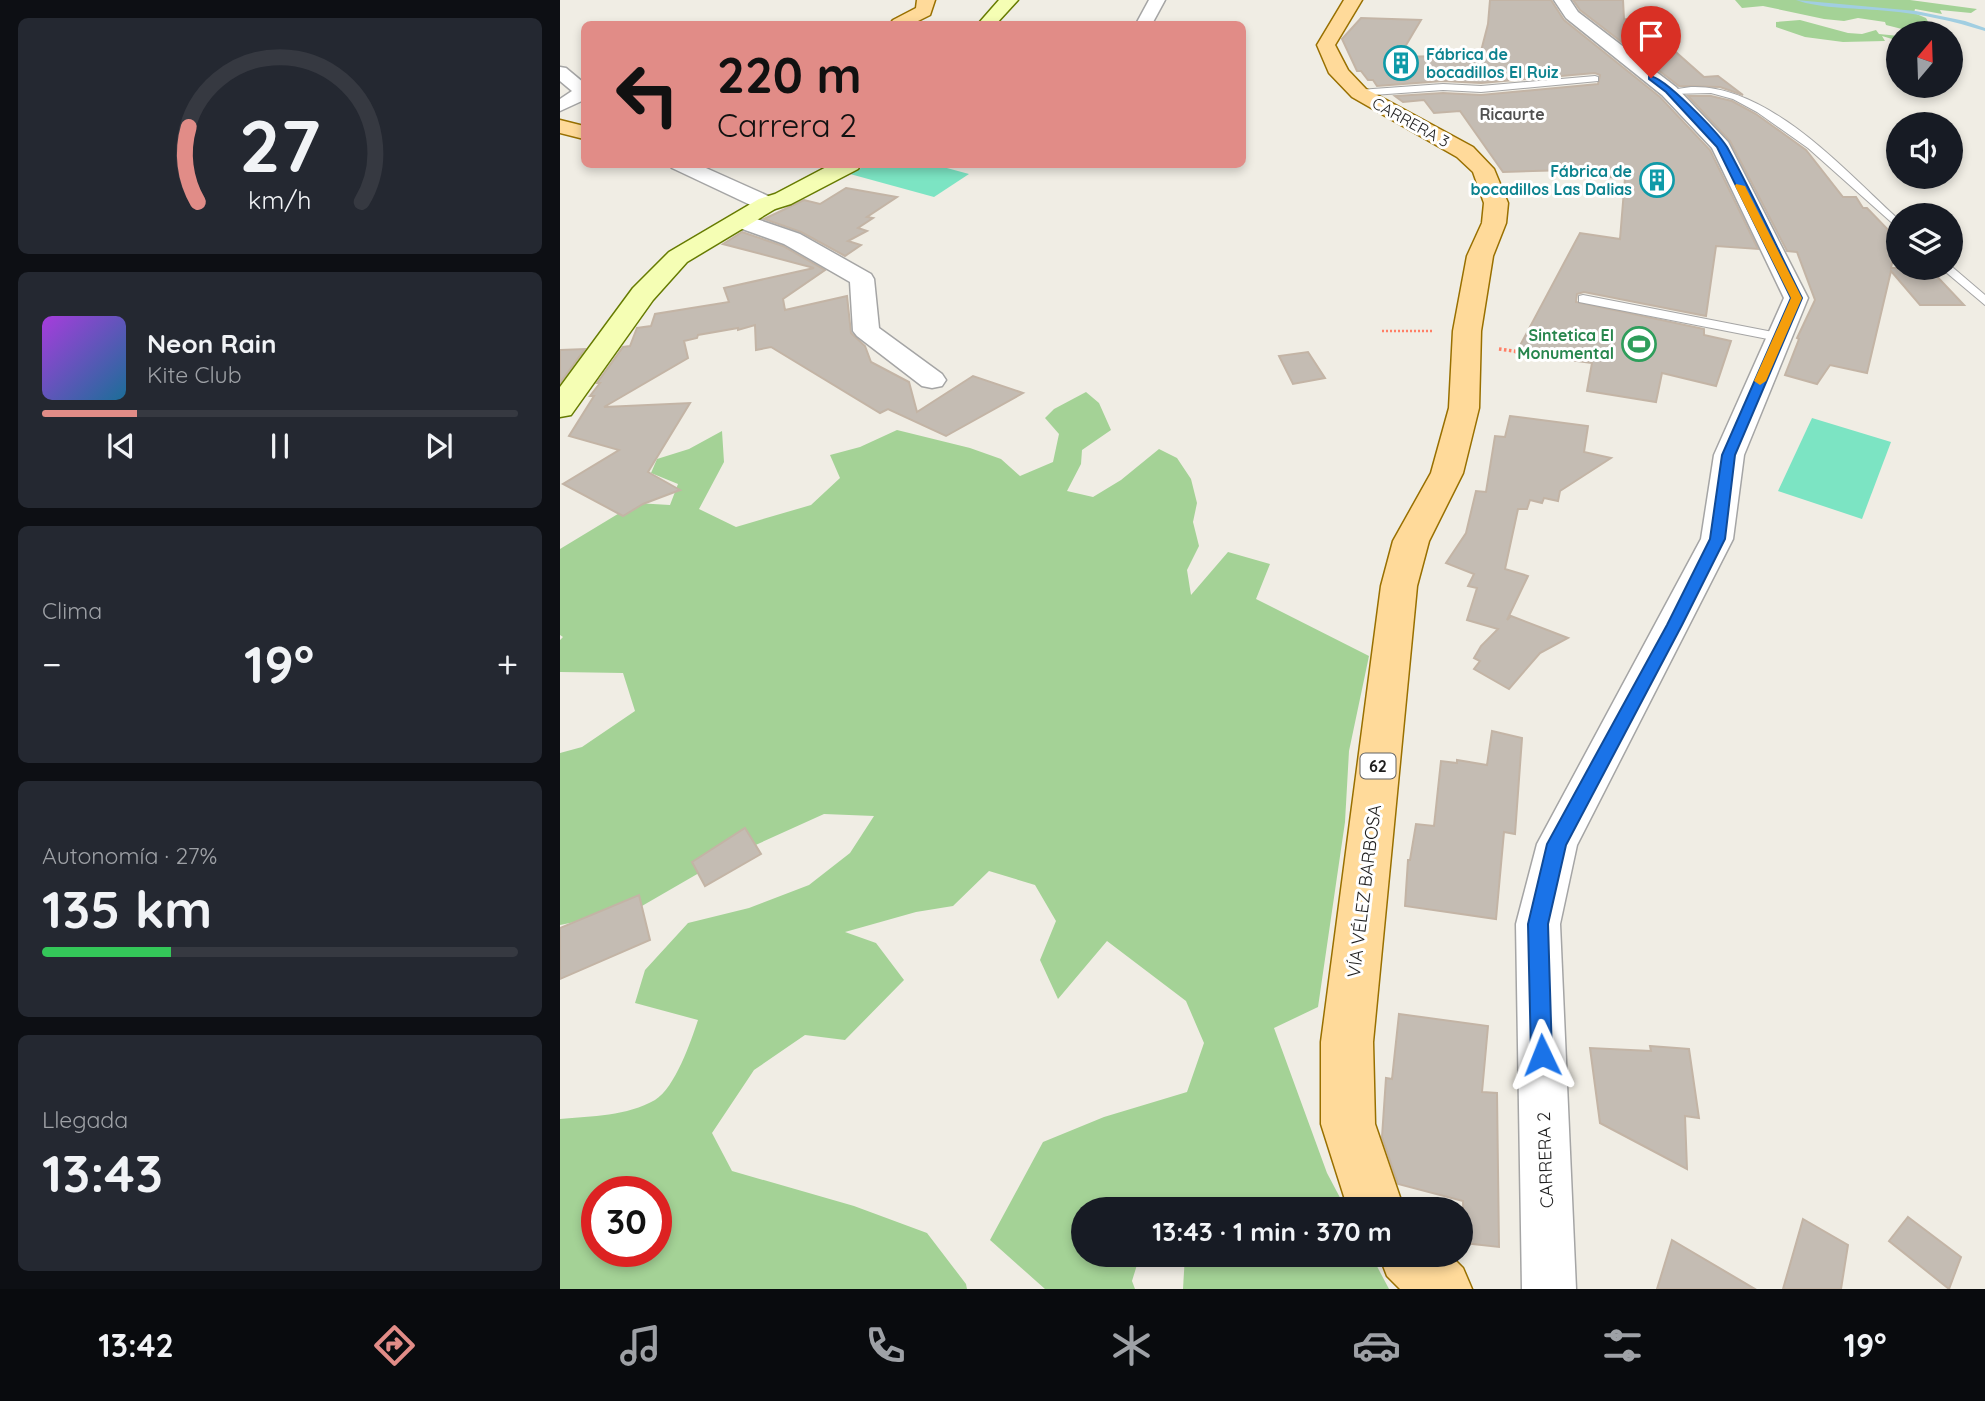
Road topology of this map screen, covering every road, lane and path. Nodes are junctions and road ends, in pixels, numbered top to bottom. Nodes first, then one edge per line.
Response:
1 (926, 0) edge
2 (1009, 0) edge
3 (1157, 0) edge
4 (1353, 0) edge
5 (1562, 0) edge
6 (905, 21) edge
7 (990, 21) edge
8 (1146, 21) edge
9 (560, 72) edge
10 (1595, 79) dead end
11 (581, 89) edge
12 (1669, 91) junction
13 (581, 93) edge
14 (1359, 93) junction
15 (560, 105) edge
16 (560, 126) edge
17 (581, 132) edge
18 (688, 168) edge
19 (842, 168) edge
20 (767, 204) junction
21 (1886, 215) edge
22 (742, 220) junction
23 (1961, 280) edge
24 (1583, 299) dead end
25 (1985, 301) edge
26 (1382, 331) dead end
27 (1778, 337) junction
28 (1467, 338) junction
29 (1539, 347) dead end
30 (932, 380) dead end
31 (560, 408) edge
32 (1372, 1197) edge
33 (1420, 1267) edge
34 (1442, 1289) edge
35 (1549, 1289) edge

1 - 6 main road
2 - 7 street
3 - 8 street
4 - 14 main road, CARRERA 3 / 62
5 - 12 street, CARRERA 2
9 - 11 street
10 - 14 lane
12 - 21 lane
12 - 27 street, CARRERA 2
13 - 15 street
14 - 28 main road, CARRERA 3 / 62
16 - 17 main road
18 - 20 street
19 - 20 street
20 - 22 street
22 - 30 street
22 - 31 street
23 - 25 lane
24 - 27 lane
26 - 28 path
27 - 35 street, CARRERA 2
28 - 29 path
28 - 32 main road, VÍA VÉLEZ BARBOSA / 62
33 - 34 main road

